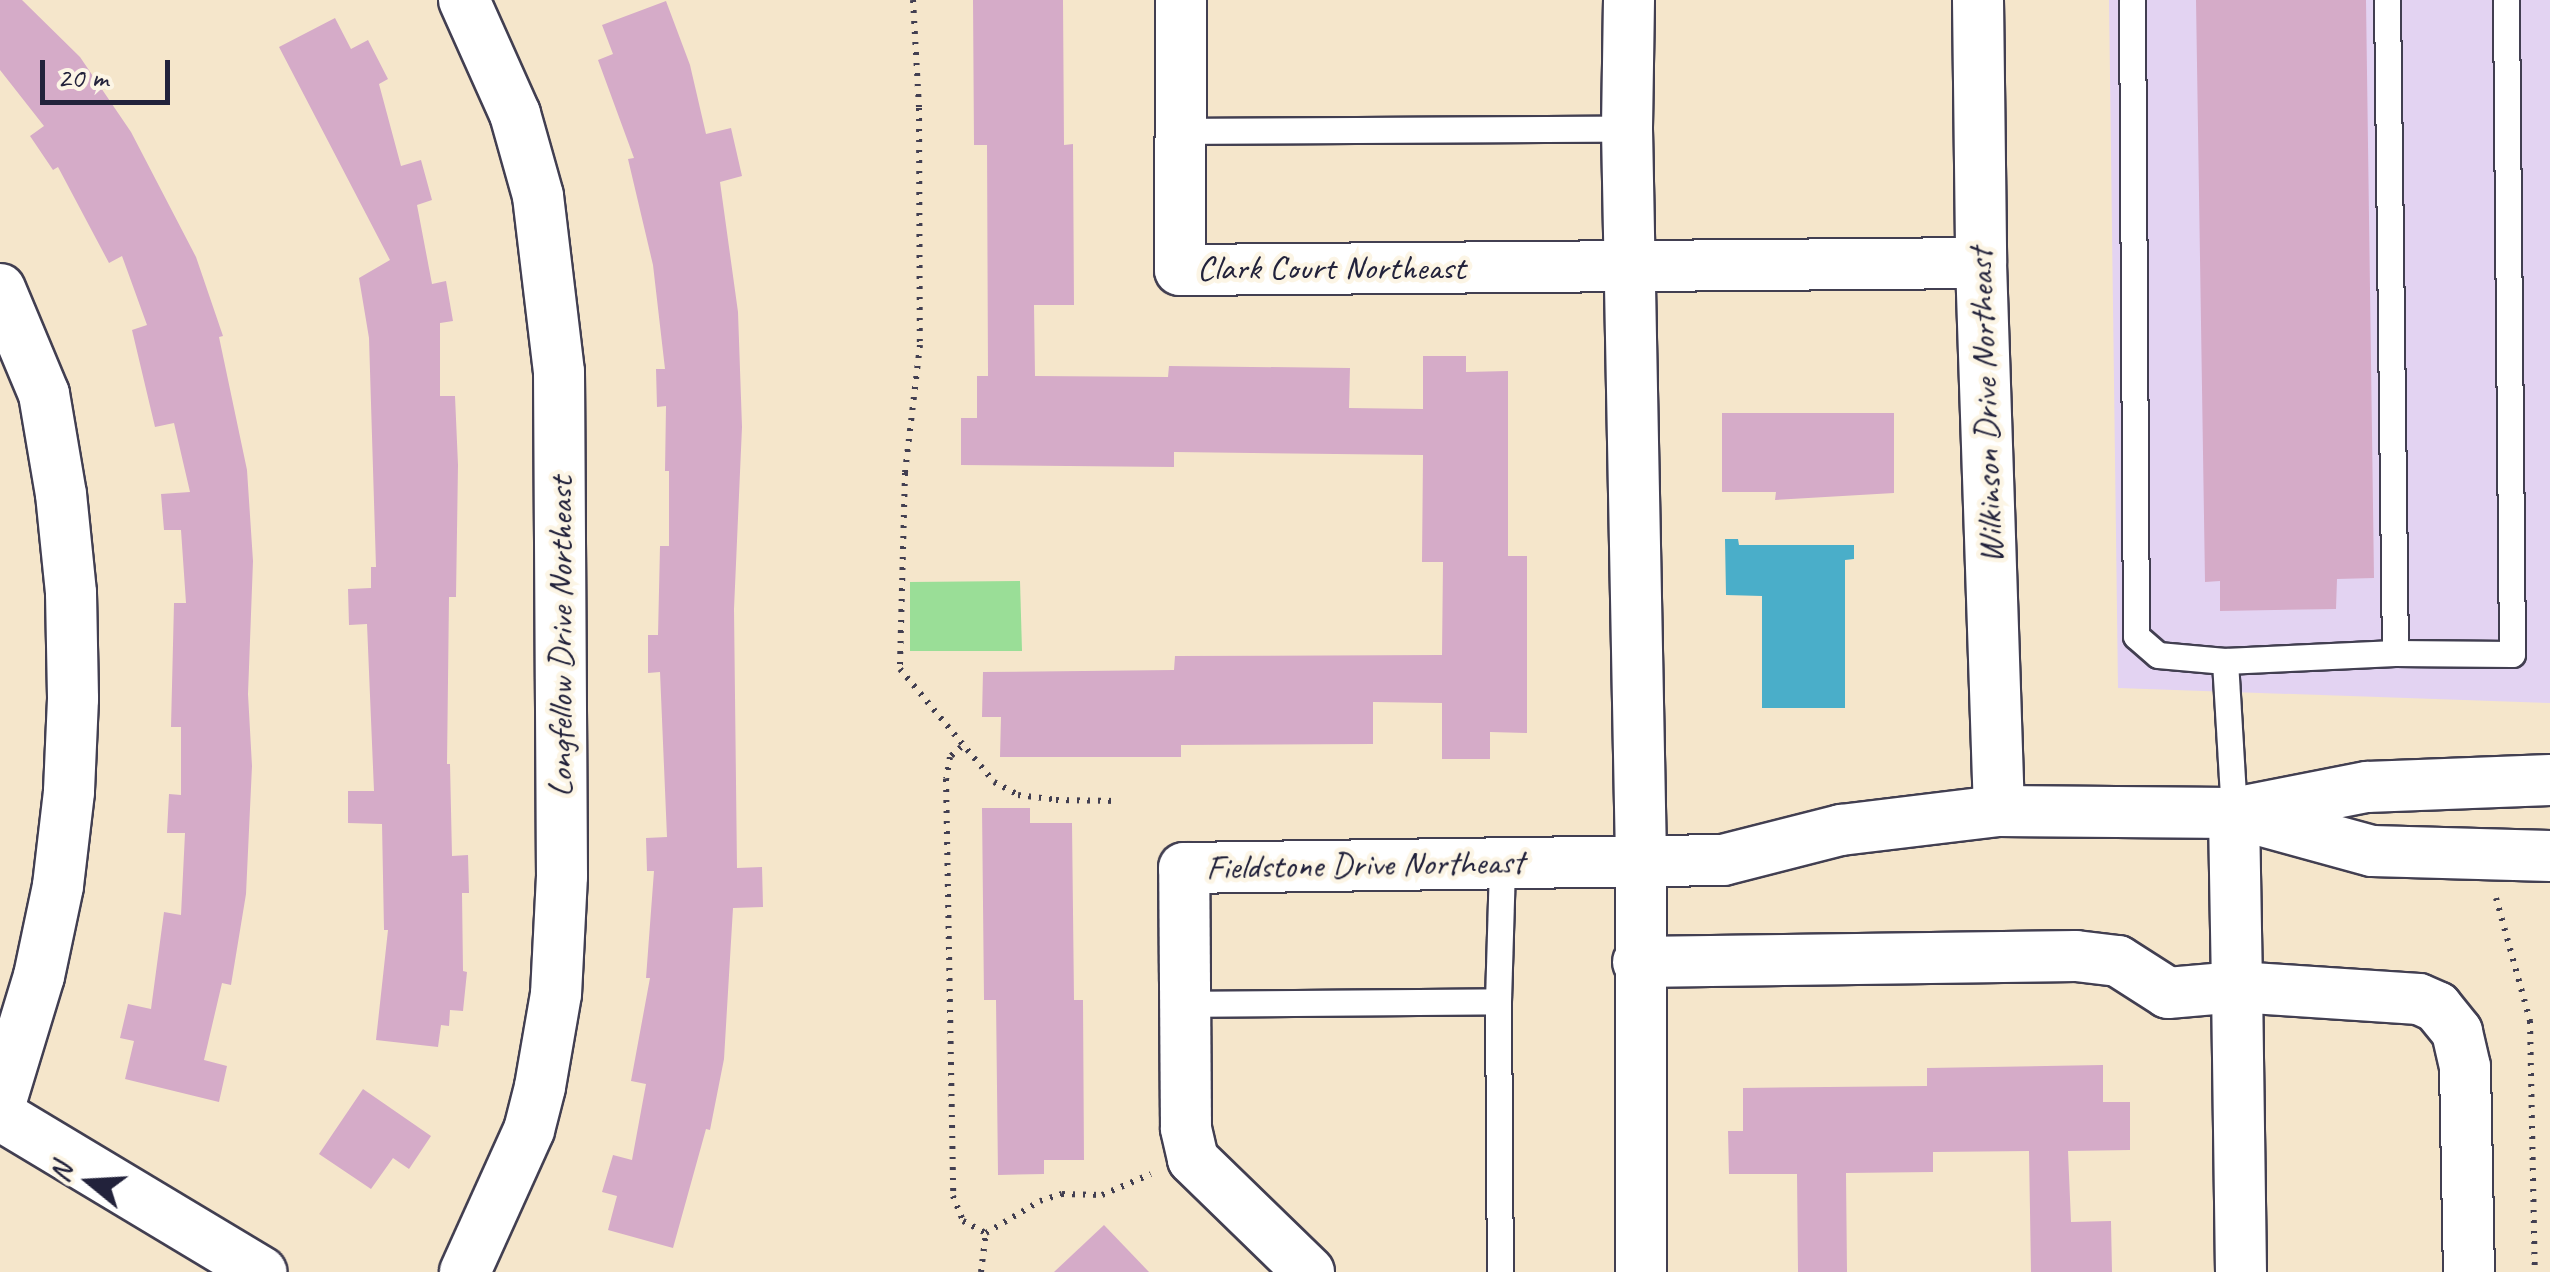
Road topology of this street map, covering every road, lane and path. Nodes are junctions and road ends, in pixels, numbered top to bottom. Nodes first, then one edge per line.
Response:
1 (464, 0) edge
2 (913, 0) edge
3 (1181, 0) edge
4 (1629, 0) edge
5 (1978, 0) edge
6 (2132, 0) edge
7 (2387, 0) edge
8 (2506, 0) edge
9 (1627, 129) junction
10 (1179, 131) junction
11 (1981, 262) junction
12 (1630, 266) junction
13 (0, 289) edge
14 (2394, 653) junction
15 (2226, 661) junction
16 (962, 746) junction
17 (2550, 780) edge
18 (1118, 801) dead end
19 (1999, 811) junction
20 (2234, 814) junction
21 (2550, 856) edge
22 (1641, 861) junction
23 (1502, 864) junction
24 (2513, 894) dead end
25 (1638, 962) junction
26 (2237, 987) junction
27 (1498, 1001) junction
28 (1183, 1004) junction
29 (0, 1104) edge
30 (0, 1115) edge
31 (1193, 1159) junction
32 (986, 1233) junction
33 (261, 1272) edge
34 (465, 1272) edge
35 (981, 1272) edge
36 (1308, 1272) edge
37 (1500, 1272) edge
38 (1641, 1272) edge
39 (2241, 1272) edge
40 (2468, 1272) edge
41 (2534, 1272) edge

1 - 34 street, Longfellow Drive Northeast
2 - 16 path
3 - 10 street, Clark Court Northeast
4 - 9 street
5 - 11 street, Wilkinson Drive Northeast
6 - 15 lane
7 - 14 lane
8 - 14 lane
9 - 10 lane
9 - 12 street
10 - 12 street, Clark Court Northeast
11 - 12 street, Clark Court Northeast
11 - 19 street, Wilkinson Drive Northeast
12 - 22 street
13 - 29 street
14 - 15 lane
15 - 20 lane
16 - 18 path
16 - 32 path
17 - 20 street, Fieldstone Drive Northeast
19 - 20 street, Fieldstone Drive Northeast
19 - 22 street, Fieldstone Drive Northeast
20 - 21 street, Fieldstone Drive Northeast
20 - 26 street
22 - 23 street, Fieldstone Drive Northeast
22 - 25 street
23 - 27 lane
23 - 28 street, Fieldstone Drive Northeast
24 - 41 path
25 - 26 street
25 - 38 street
26 - 39 street
26 - 40 street
27 - 28 lane
27 - 37 lane
28 - 31 street, Fieldstone Drive Northeast
30 - 33 street
31 - 32 path
31 - 36 street
32 - 35 path

